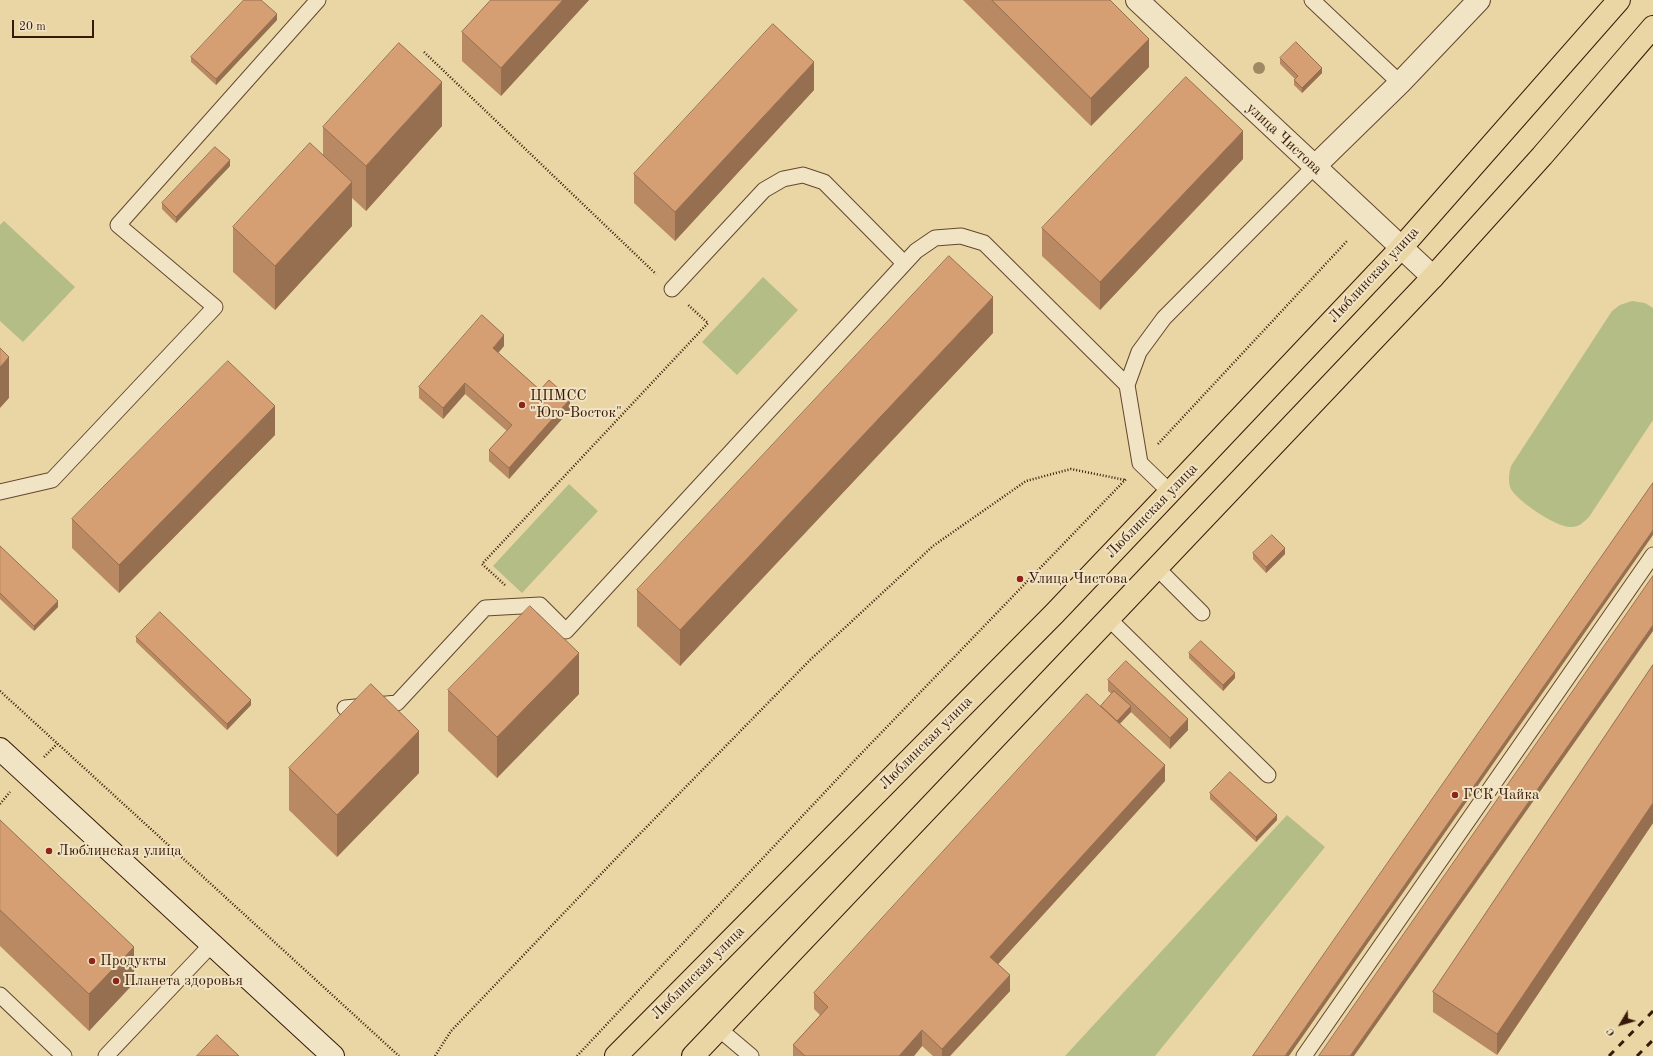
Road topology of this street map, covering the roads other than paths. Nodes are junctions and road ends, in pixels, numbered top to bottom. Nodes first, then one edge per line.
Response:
1 (318, 0) edge
2 (1137, 0) edge
3 (1312, 0) edge
4 (1480, 0) edge
5 (1619, 0) edge
6 (1653, 26) edge
7 (1400, 83) junction
8 (1314, 167) junction
9 (1401, 248) junction
10 (904, 263) junction
11 (1434, 277) junction
12 (672, 289) road end
13 (1127, 385) junction
14 (0, 492) edge
15 (1170, 492) junction
16 (1653, 555) edge
17 (1157, 568) junction
18 (1202, 613) dead end
19 (1109, 619) junction
20 (345, 708) edge
21 (0, 749) edge
22 (1268, 775) dead end
23 (212, 944) junction
24 (0, 995) edge
25 (720, 1029) junction
26 (64, 1056) edge
27 (106, 1056) edge
28 (333, 1056) edge
29 (616, 1056) edge
30 (693, 1056) edge
31 (751, 1056) edge
32 (1304, 1056) edge

1 - 14 lane
2 - 8 street, улица Чистова
3 - 7 lane
4 - 7 street
5 - 9 main road, Люблинская улица
6 - 11 main road
7 - 8 street
8 - 9 street, улица Чистова
8 - 13 lane
9 - 11 street, улица Чистова
9 - 15 main road, Люблинская улица
10 - 12 lane
10 - 13 lane
10 - 20 lane
11 - 17 main road
13 - 15 lane
15 - 29 main road, Люблинская улица
16 - 32 lane
17 - 18 lane
17 - 19 main road
19 - 22 lane
19 - 25 main road
21 - 23 street
23 - 27 lane
23 - 28 street
24 - 26 lane
25 - 30 main road
25 - 31 lane

